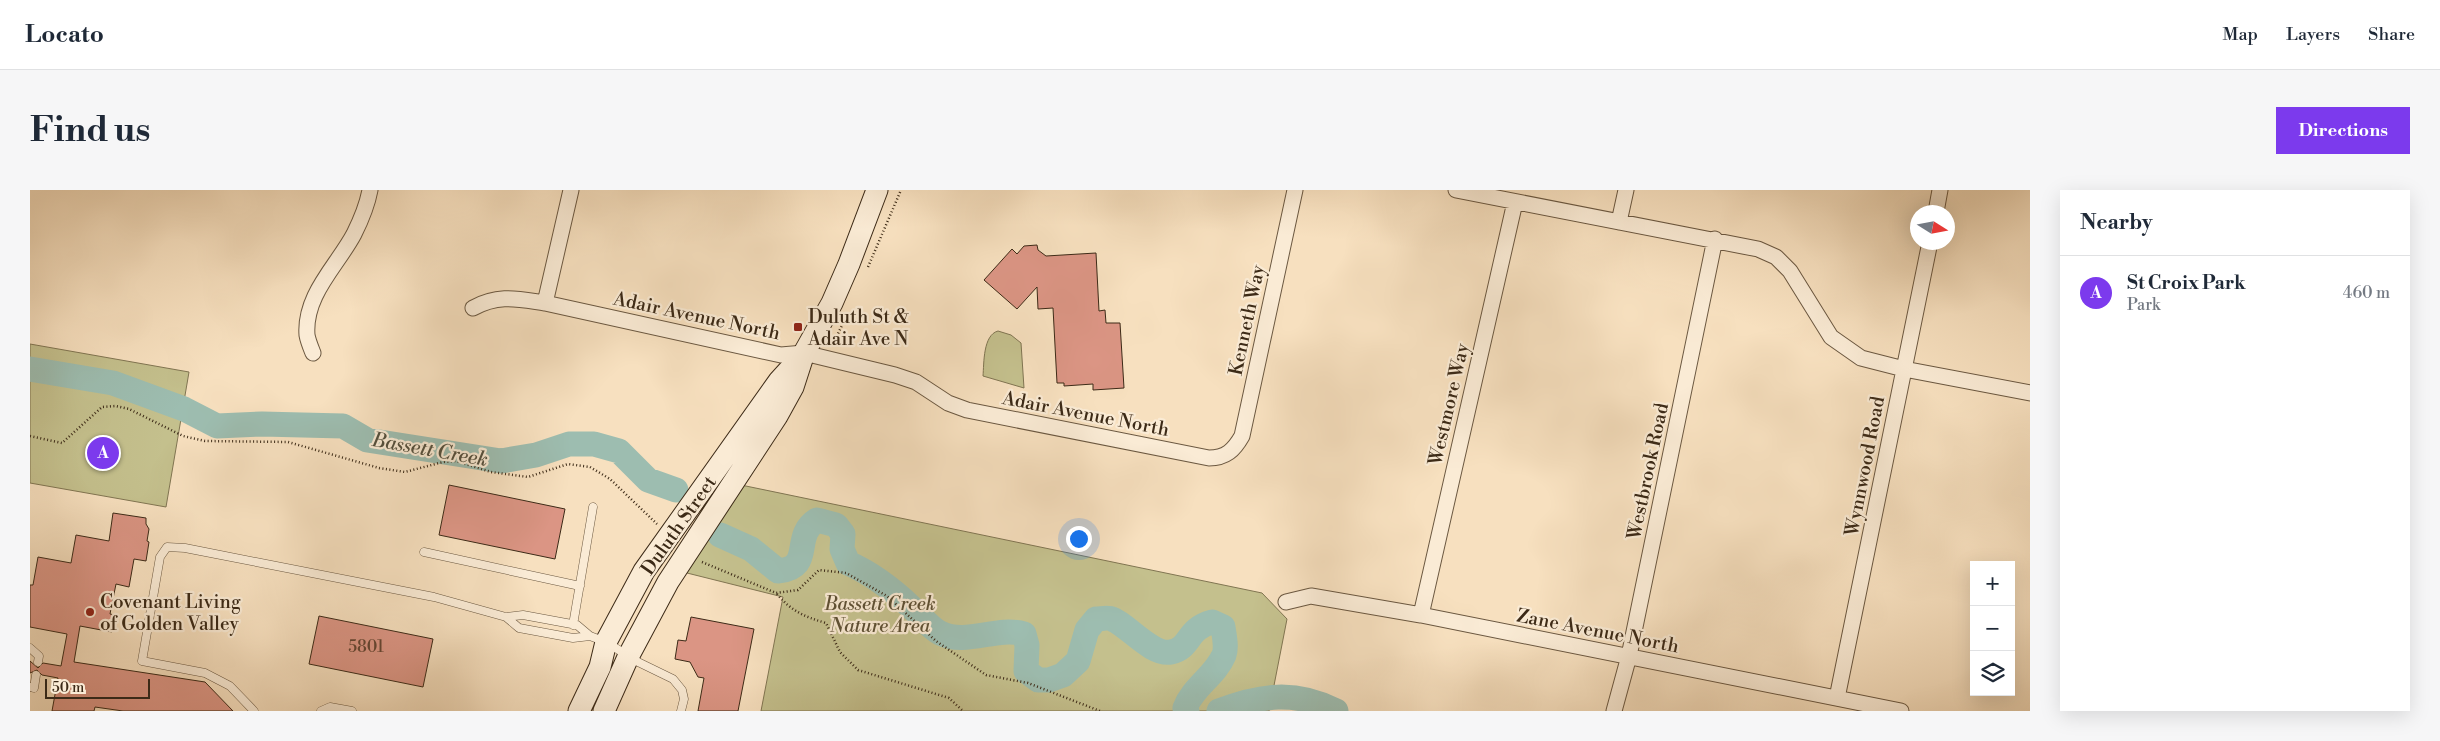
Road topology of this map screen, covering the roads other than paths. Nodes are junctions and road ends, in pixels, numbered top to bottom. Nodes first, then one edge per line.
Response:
1 (370, 190) edge
2 (571, 190) edge
3 (877, 190) edge
4 (1295, 190) edge
5 (1456, 190) edge
6 (1626, 190) edge
7 (1940, 190) edge
8 (1515, 202) junction
9 (1937, 205) edge
10 (1619, 222) junction
11 (1715, 239) junction
12 (1928, 250) edge
13 (545, 302) junction
14 (473, 308) dead end
15 (313, 354) dead end
16 (804, 354) junction
17 (1904, 369) junction
18 (2030, 393) edge
19 (1228, 454) joint
20 (593, 507) dead end
21 (424, 552) dead end
22 (580, 586) junction
23 (1286, 602) dead end
24 (1421, 615) junction
25 (506, 617) junction
26 (574, 625) junction
27 (598, 639) junction
28 (30, 648) edge
29 (628, 655) junction
30 (1629, 656) junction
31 (38, 662) dead end
32 (36, 674) dead end
33 (30, 688) edge
34 (1838, 698) junction
35 (254, 711) edge
36 (321, 711) edge
37 (352, 711) edge
38 (579, 711) edge
39 (604, 711) edge
40 (681, 711) edge
41 (1614, 711) edge
42 (1901, 711) edge

1 - 15 street
2 - 13 street
3 - 16 street, Duluth Street
4 - 19 street, Kenneth Way
5 - 8 street
6 - 10 street
7 - 9 street
8 - 10 street
8 - 24 street, Westmore Way
10 - 11 street
11 - 17 street
11 - 30 street, Westbrook Road
12 - 17 street, Wynnwood Road
13 - 14 street, Adair Avenue North
13 - 16 street, Adair Avenue North
16 - 19 street, Adair Avenue North
16 - 27 street, Duluth Street
16 - 29 street, Duluth Street
17 - 18 street
17 - 34 street, Wynnwood Road
20 - 22 lane
21 - 22 lane
22 - 26 lane
23 - 24 street, Zane Avenue North
24 - 30 street, Zane Avenue North
25 - 26 lane
25 - 27 lane
25 - 35 lane
26 - 27 lane
27 - 29 lane
27 - 38 street, Duluth Street
28 - 31 lane
29 - 39 street, Duluth Street
29 - 40 lane
30 - 34 street, Zane Avenue North
30 - 41 street, Westbrook Road
32 - 33 lane
34 - 42 street, Zane Avenue North
36 - 37 lane

